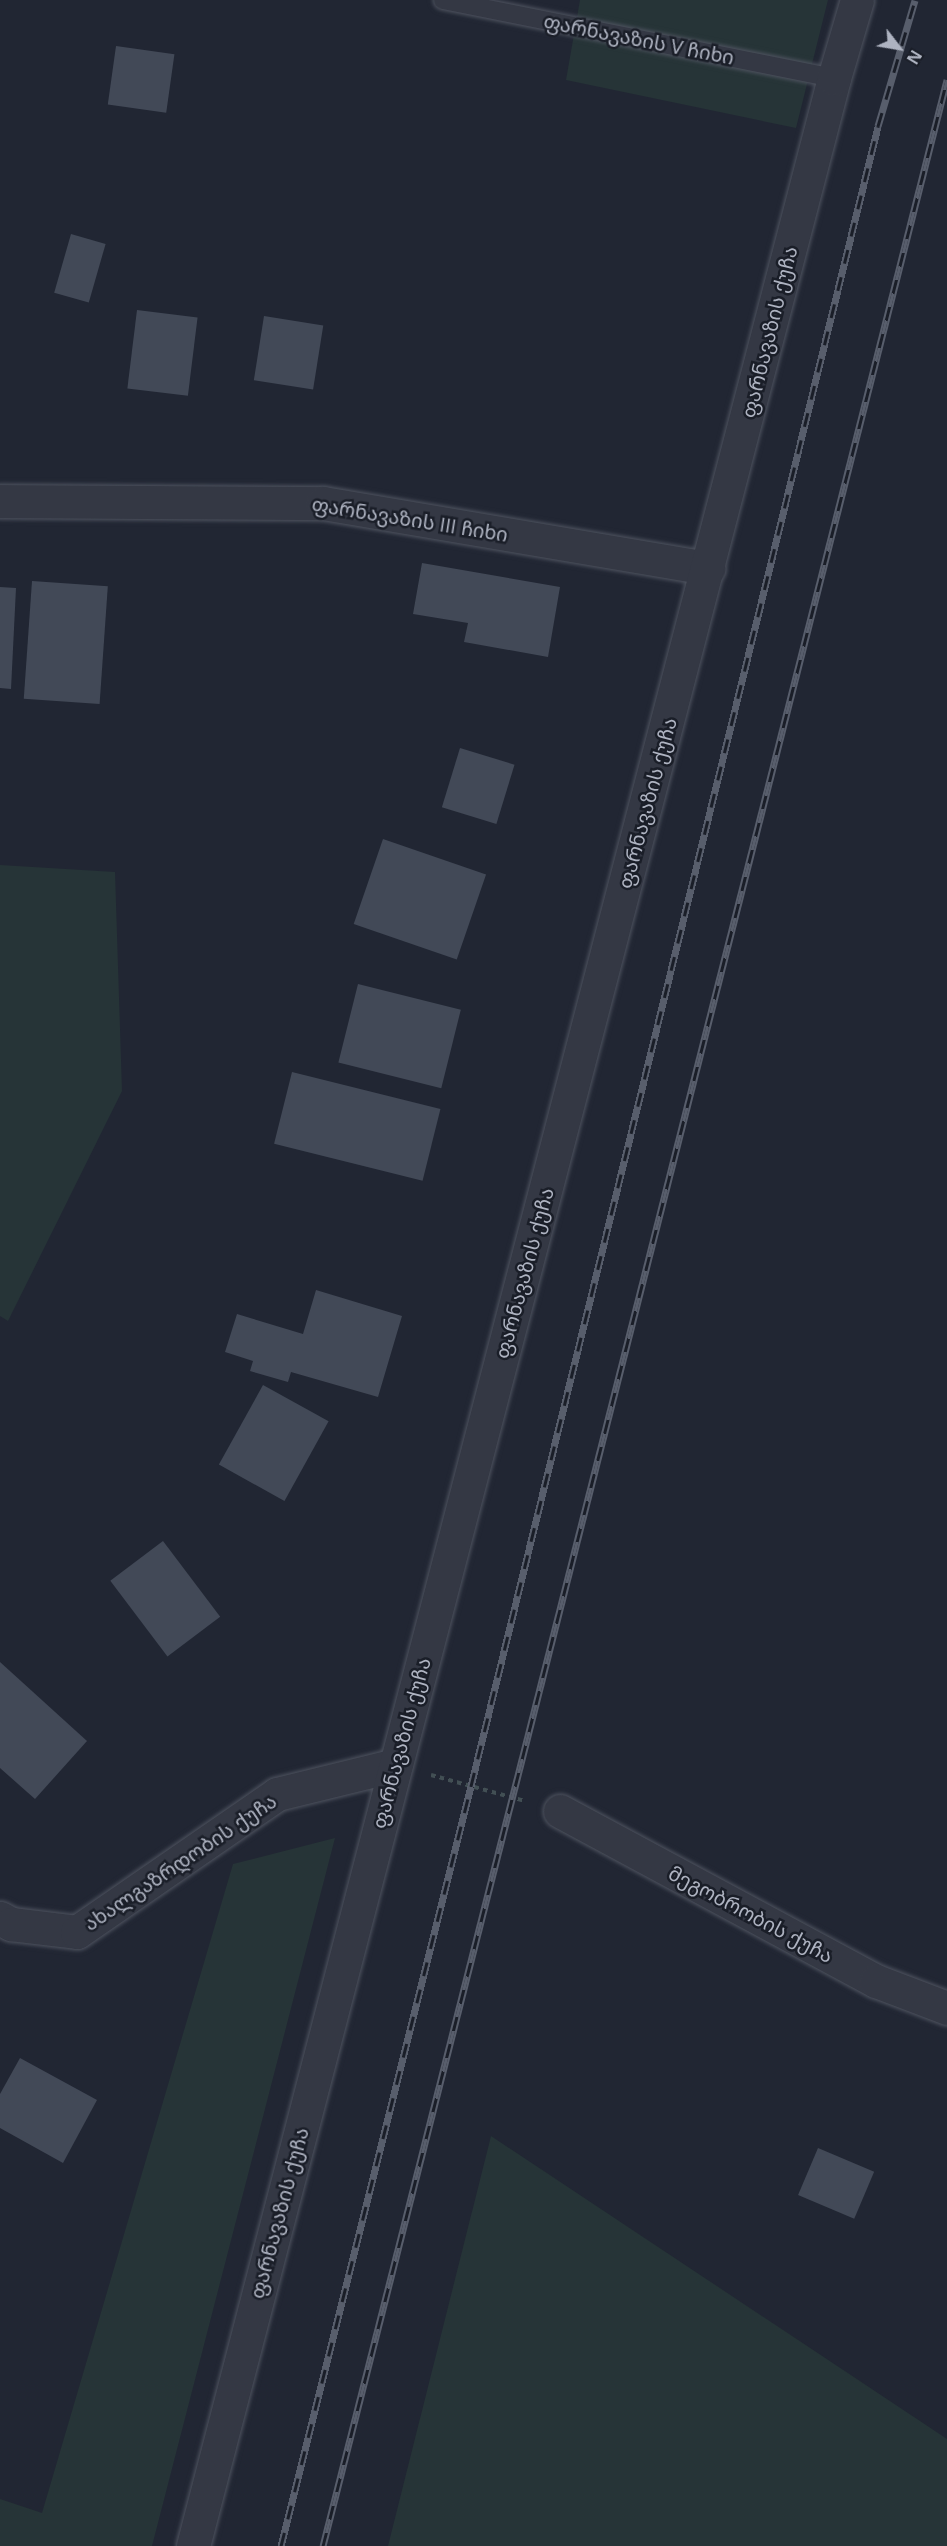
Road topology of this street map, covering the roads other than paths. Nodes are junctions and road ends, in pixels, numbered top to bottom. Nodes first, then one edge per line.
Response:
1 (444, 0) edge
2 (857, 0) edge
3 (834, 78) junction
4 (0, 501) edge
5 (709, 568) junction
6 (395, 1765) junction
7 (560, 1811) road end
8 (0, 1918) edge
9 (947, 2008) edge
10 (193, 2546) edge

1 - 3 lane, ფარნავაზის V ჩიხი
2 - 3 street, ფარნავაზის ქუჩა
3 - 5 street, ფარნავაზის ქუჩა
4 - 5 street, ფარნავაზის III ჩიხი
5 - 6 street, ფარნავაზის ქუჩა
6 - 8 street, ახალგაზრდობის ქუჩა
6 - 10 street, ფარნავაზის ქუჩა
7 - 9 street, მეგობრობის ქუჩა

